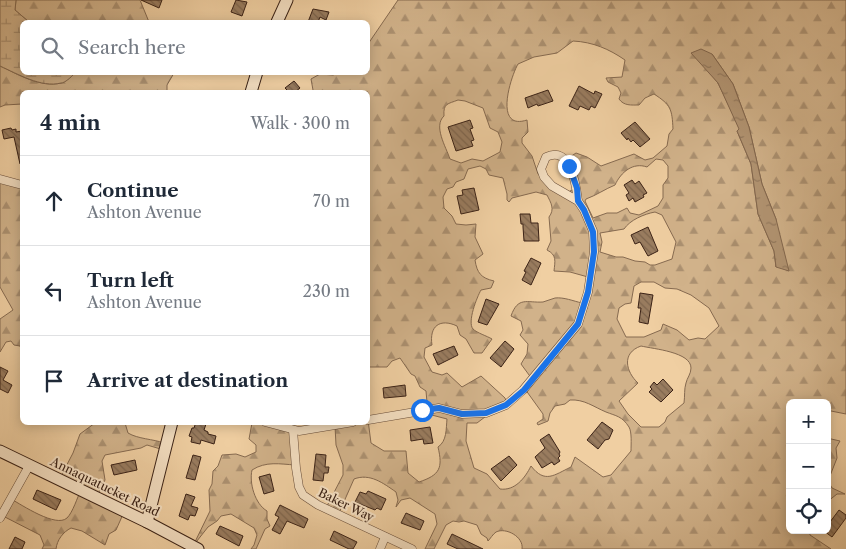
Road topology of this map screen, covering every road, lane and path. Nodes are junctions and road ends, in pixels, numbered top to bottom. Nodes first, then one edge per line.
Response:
1 (287, 0) edge
2 (278, 20) edge
3 (256, 75) edge
4 (252, 90) edge
5 (0, 179) edge
6 (20, 184) edge
7 (578, 201) junction
8 (370, 420) edge
9 (171, 425) edge
10 (276, 425) edge
11 (336, 425) edge
12 (294, 430) junction
13 (0, 451) edge
14 (29, 466) junction
15 (0, 518) edge
16 (147, 522) junction
17 (385, 537) junction
18 (198, 549) edge
19 (380, 549) edge
20 (412, 549) edge

1 - 2 street
3 - 4 street
5 - 6 street
7 - 7 street
7 - 8 street
9 - 16 street
10 - 12 street
11 - 12 street
12 - 17 street, Baker Way
13 - 14 street, Annaquatucket Road
14 - 15 street
14 - 16 street, Annaquatucket Road
16 - 18 street, Annaquatucket Road
17 - 19 street
17 - 20 street, Baker Way

